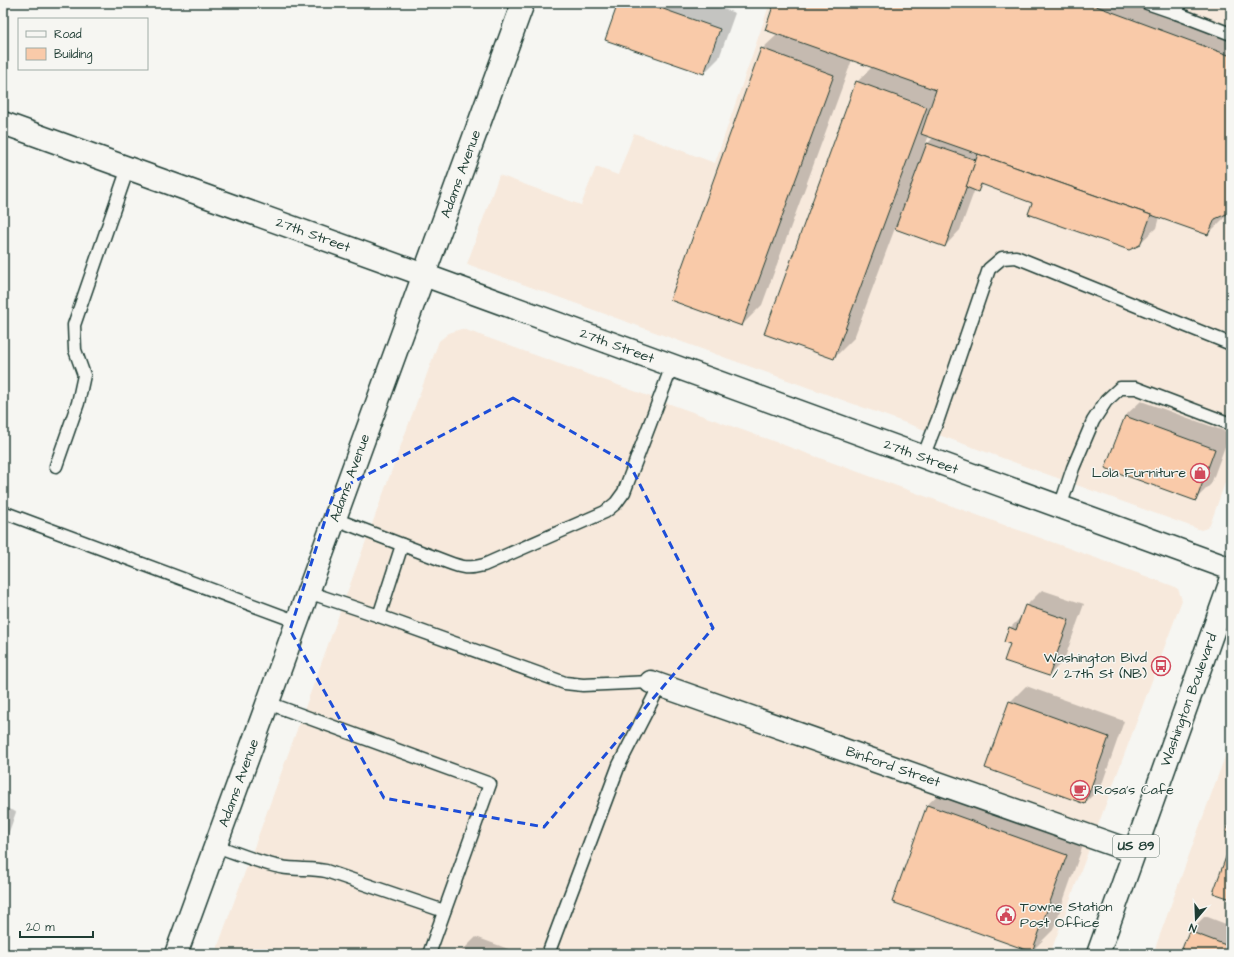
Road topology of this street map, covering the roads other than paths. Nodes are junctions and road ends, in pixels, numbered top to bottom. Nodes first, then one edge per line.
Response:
1 (523, 3) edge
2 (1147, 3) edge
3 (1178, 8) edge
4 (1231, 34) edge
5 (3, 122) edge
6 (128, 168) junction
7 (424, 275) junction
8 (1231, 344) edge
9 (672, 366) junction
10 (1231, 424) edge
11 (923, 457) junction
12 (56, 466) dead end
13 (1060, 507) junction
14 (3, 512) edge
15 (335, 519) junction
16 (402, 545) junction
17 (1231, 569) edge
18 (1231, 581) edge
19 (308, 592) junction
20 (379, 616) junction
21 (298, 622) junction
22 (656, 684) junction
23 (268, 703) junction
24 (216, 846) junction
25 (1134, 852) junction
26 (444, 911) junction
27 (176, 954) edge
28 (429, 954) edge
29 (548, 954) edge
30 (1098, 954) edge

1 - 7 street, Adams Avenue
2 - 3 lane
3 - 4 lane
5 - 6 street, 27th Street
6 - 7 street, 27th Street
6 - 12 lane
7 - 9 street, 27th Street
7 - 15 street, Adams Avenue
8 - 11 lane
9 - 11 street, 27th Street
9 - 16 lane
10 - 13 lane
11 - 13 street, 27th Street
13 - 17 street, 27th Street
14 - 21 lane
15 - 16 lane
15 - 19 street, Adams Avenue
16 - 20 lane
18 - 25 street, Washington Boulevard / US 89
19 - 20 lane
19 - 21 street, Adams Avenue
20 - 22 lane
21 - 23 street, Adams Avenue
22 - 25 street, Binford Street
22 - 29 lane
23 - 24 street, Adams Avenue
23 - 26 lane
24 - 26 lane
24 - 27 street, Adams Avenue
25 - 30 street, Washington Boulevard / US 89
26 - 28 lane

